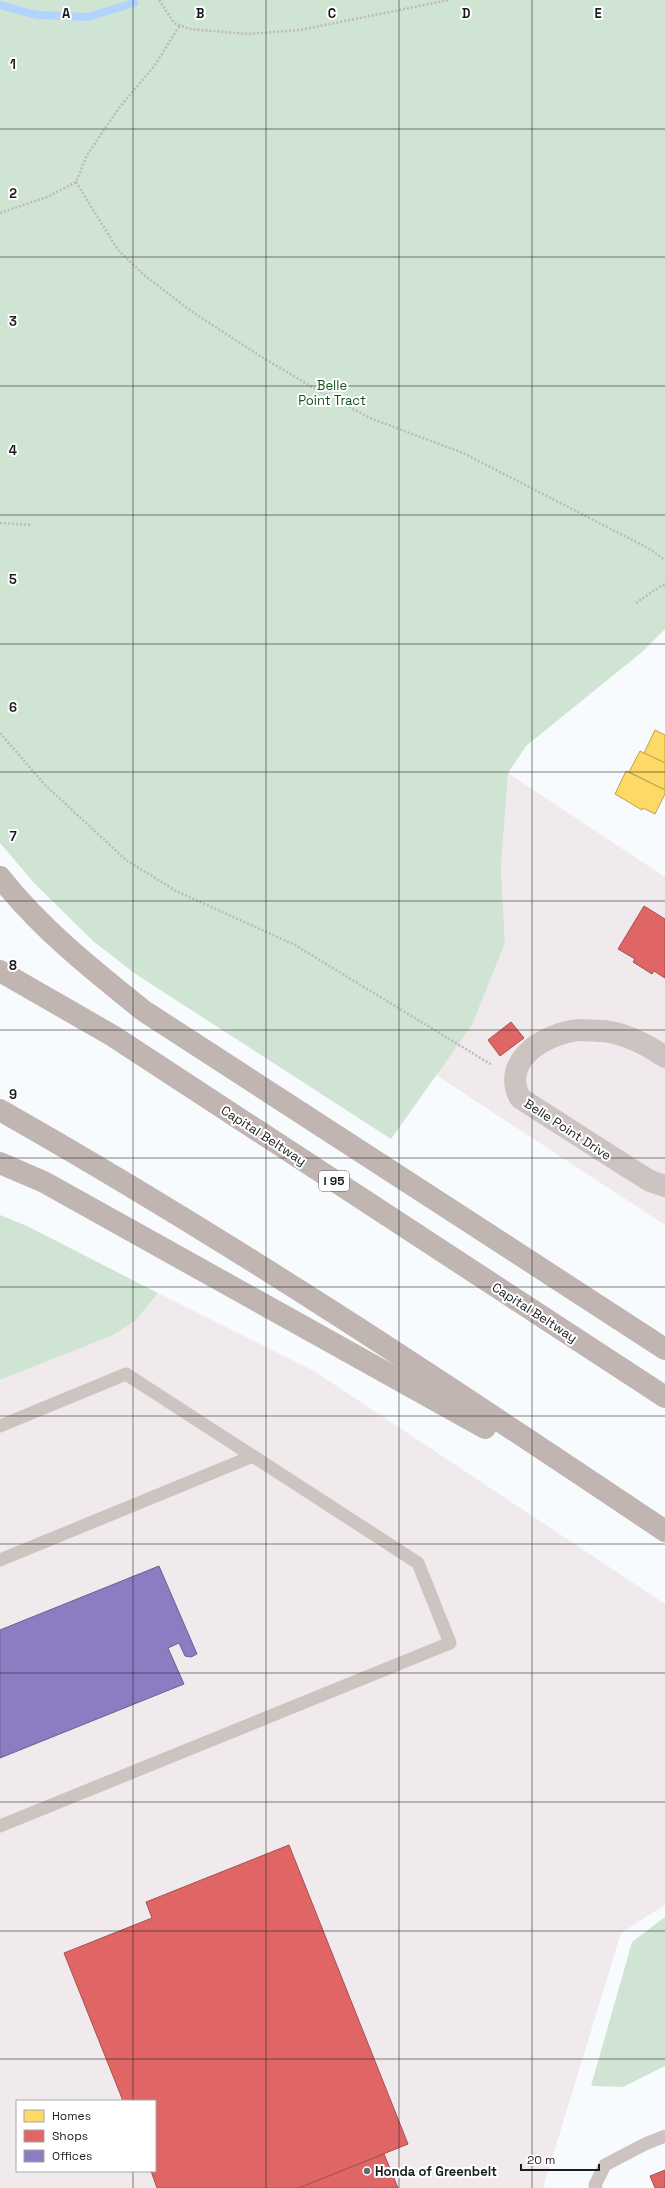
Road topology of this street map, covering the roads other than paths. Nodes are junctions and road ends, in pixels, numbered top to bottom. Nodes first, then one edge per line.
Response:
1 (0, 877) edge
2 (0, 971) edge
3 (665, 1057) edge
4 (0, 1110) edge
5 (0, 1163) edge
6 (665, 1186) edge
7 (665, 1349) edge
8 (665, 1397) edge
9 (0, 1426) edge
10 (253, 1456) junction
11 (665, 1532) edge
12 (0, 1560) edge
13 (0, 1826) edge
14 (665, 2136) edge
15 (596, 2188) edge

1 - 7 highway
2 - 8 highway, Capital Beltway / I 95
3 - 6 street, Belle Point Drive
4 - 11 highway
5 - 11 highway
9 - 10 lane
10 - 12 lane
10 - 13 lane
14 - 15 lane

